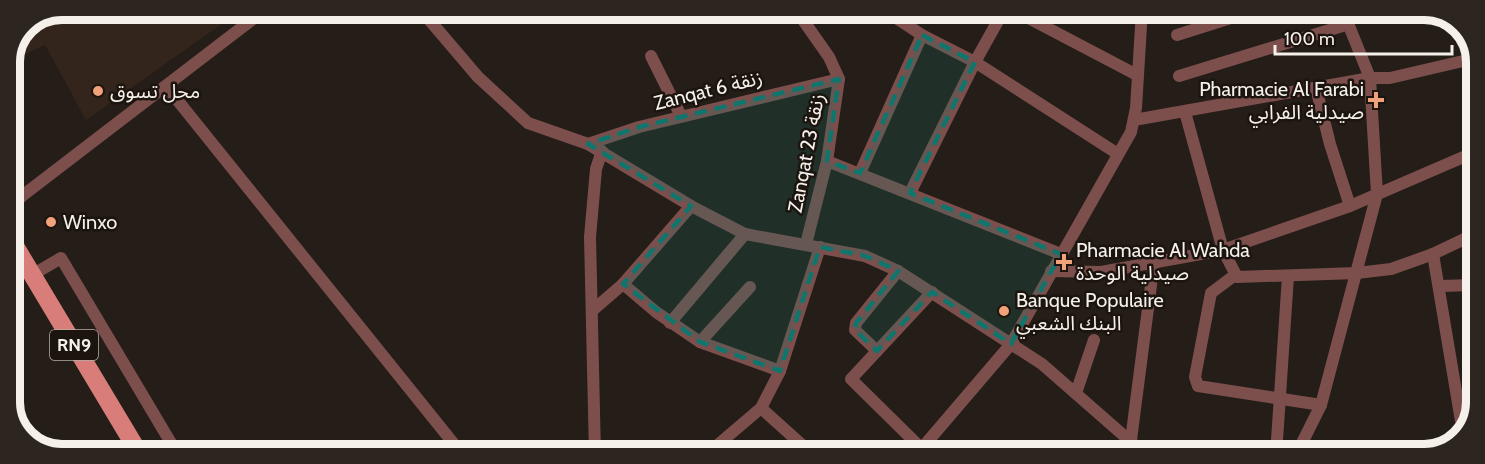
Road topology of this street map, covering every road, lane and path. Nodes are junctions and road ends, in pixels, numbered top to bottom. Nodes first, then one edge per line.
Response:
1 (253, 19) edge
2 (429, 19) edge
3 (802, 19) edge
4 (898, 19) edge
5 (999, 19) edge
6 (1030, 19) edge
7 (1141, 19) edge
8 (1228, 19) edge
9 (1347, 19) edge
10 (1349, 24) junction
11 (922, 35) junction
12 (1177, 35) dead end
13 (651, 56) dead end
14 (1465, 61) edge
15 (975, 62) junction
16 (1137, 75) junction
17 (1179, 75) dead end
18 (1370, 78) junction
19 (838, 79) junction
20 (166, 86) junction
21 (1316, 88) junction
22 (1185, 112) junction
23 (681, 116) junction
24 (1134, 120) junction
25 (588, 144) junction
26 (602, 151) junction
27 (1118, 154) junction
28 (1465, 156) edge
29 (826, 160) junction
30 (860, 173) junction
31 (19, 194) edge
32 (910, 194) junction
33 (1377, 194) junction
34 (21, 197) joint
35 (691, 206) junction
36 (1350, 206) junction
37 (745, 234) junction
38 (1466, 239) edge
39 (806, 244) junction
40 (820, 247) junction
41 (1223, 250) junction
42 (20, 254) edge
43 (1061, 254) junction
44 (1433, 254) junction
45 (1154, 262) junction
46 (898, 271) junction
47 (1051, 271) junction
48 (1357, 273) junction
49 (32, 275) junction
50 (1235, 275) junction
51 (1287, 276) junction
52 (623, 284) junction
53 (1466, 285) edge
54 (1440, 286) junction
55 (750, 287) dead end
56 (932, 292) junction
57 (593, 310) junction
58 (670, 323) junction
59 (1094, 340) dead end
60 (700, 342) junction
61 (1011, 344) junction
62 (877, 351) junction
63 (780, 371) junction
64 (1076, 393) junction
65 (1282, 399) junction
66 (1321, 405) junction
67 (761, 408) junction
68 (1461, 420) edge
69 (1131, 441) junction
70 (134, 444) edge
71 (172, 444) edge
72 (454, 444) edge
73 (595, 444) edge
74 (720, 444) edge
75 (801, 444) edge
76 (912, 444) edge
77 (927, 444) edge
78 (1134, 444) edge
79 (1277, 444) edge
80 (1302, 444) edge

1 - 20 street
2 - 25 street
3 - 19 street, Zanqat 23 زنقة
4 - 11 street
5 - 15 street
6 - 16 street
7 - 16 street
8 - 12 street
9 - 10 street
10 - 17 street
10 - 18 street
11 - 15 street
11 - 30 street
13 - 23 street
14 - 18 street
15 - 27 street
15 - 32 street
16 - 24 street
18 - 21 street
18 - 33 street
19 - 23 street, Zanqat 6 زنقة
19 - 29 street, Zanqat 23 زنقة
20 - 34 street
20 - 72 street
21 - 22 street
21 - 36 street
22 - 24 street
22 - 41 street
23 - 25 street, Zanqat 6 زنقة
24 - 27 street
25 - 26 street
26 - 35 street
26 - 57 street
27 - 43 street
28 - 33 street
29 - 30 street
29 - 39 street, Zanqat 23 زنقة
30 - 32 street
31 - 34 street
32 - 43 street
33 - 36 street
33 - 48 street
35 - 37 street
35 - 52 street
36 - 41 street
37 - 39 street
37 - 58 street
38 - 44 street
39 - 40 street
40 - 46 street
40 - 63 street
41 - 45 street
41 - 50 street
42 - 49 main road, RN9
43 - 47 street
44 - 48 street
44 - 54 street
45 - 47 street
45 - 69 street
46 - 56 street
46 - 62 street
47 - 61 street
48 - 51 street
48 - 66 street
49 - 70 main road, RN9
49 - 71 street
50 - 51 street
50 - 65 street
51 - 65 street
52 - 57 street
52 - 58 street
53 - 54 street
54 - 68 street
55 - 60 street
56 - 61 street
56 - 62 street
57 - 73 street
58 - 60 street
59 - 64 street
60 - 63 street
61 - 64 street
61 - 77 street
62 - 76 street
63 - 67 street
64 - 69 street
65 - 66 street
65 - 79 street
66 - 80 street
67 - 74 street
67 - 75 street
69 - 78 street

